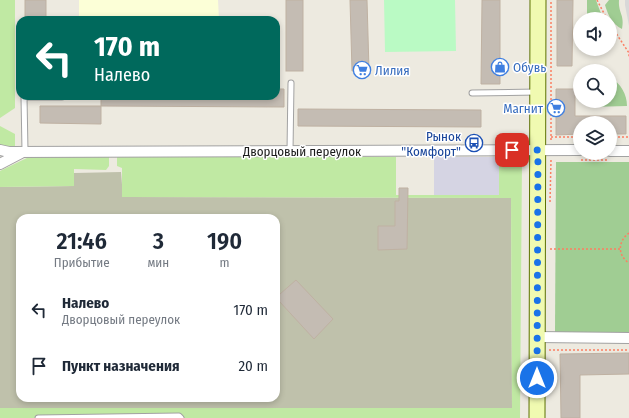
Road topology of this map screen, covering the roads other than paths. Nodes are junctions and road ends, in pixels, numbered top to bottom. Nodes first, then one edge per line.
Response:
1 (538, 0) edge
2 (290, 83) dead end
3 (538, 92) junction
4 (472, 93) dead end
5 (24, 100) edge
6 (0, 150) edge
7 (538, 150) junction
8 (573, 150) edge
9 (24, 151) junction
10 (290, 151) junction
11 (629, 151) edge
12 (617, 154) edge
13 (0, 164) edge
14 (537, 337) junction
15 (629, 338) edge
16 (38, 418) edge
17 (181, 418) edge
18 (537, 418) edge

1 - 3 main road
2 - 10 lane
3 - 4 lane
3 - 7 main road
5 - 9 lane
6 - 9 street, Дворцовый переулок
7 - 8 street, Дворцовый переулок
7 - 10 street, Дворцовый переулок
7 - 14 main road
9 - 10 street, Дворцовый переулок
9 - 13 street, Дворцовый переулок
11 - 12 street
14 - 15 street
14 - 18 main road
16 - 17 lane

